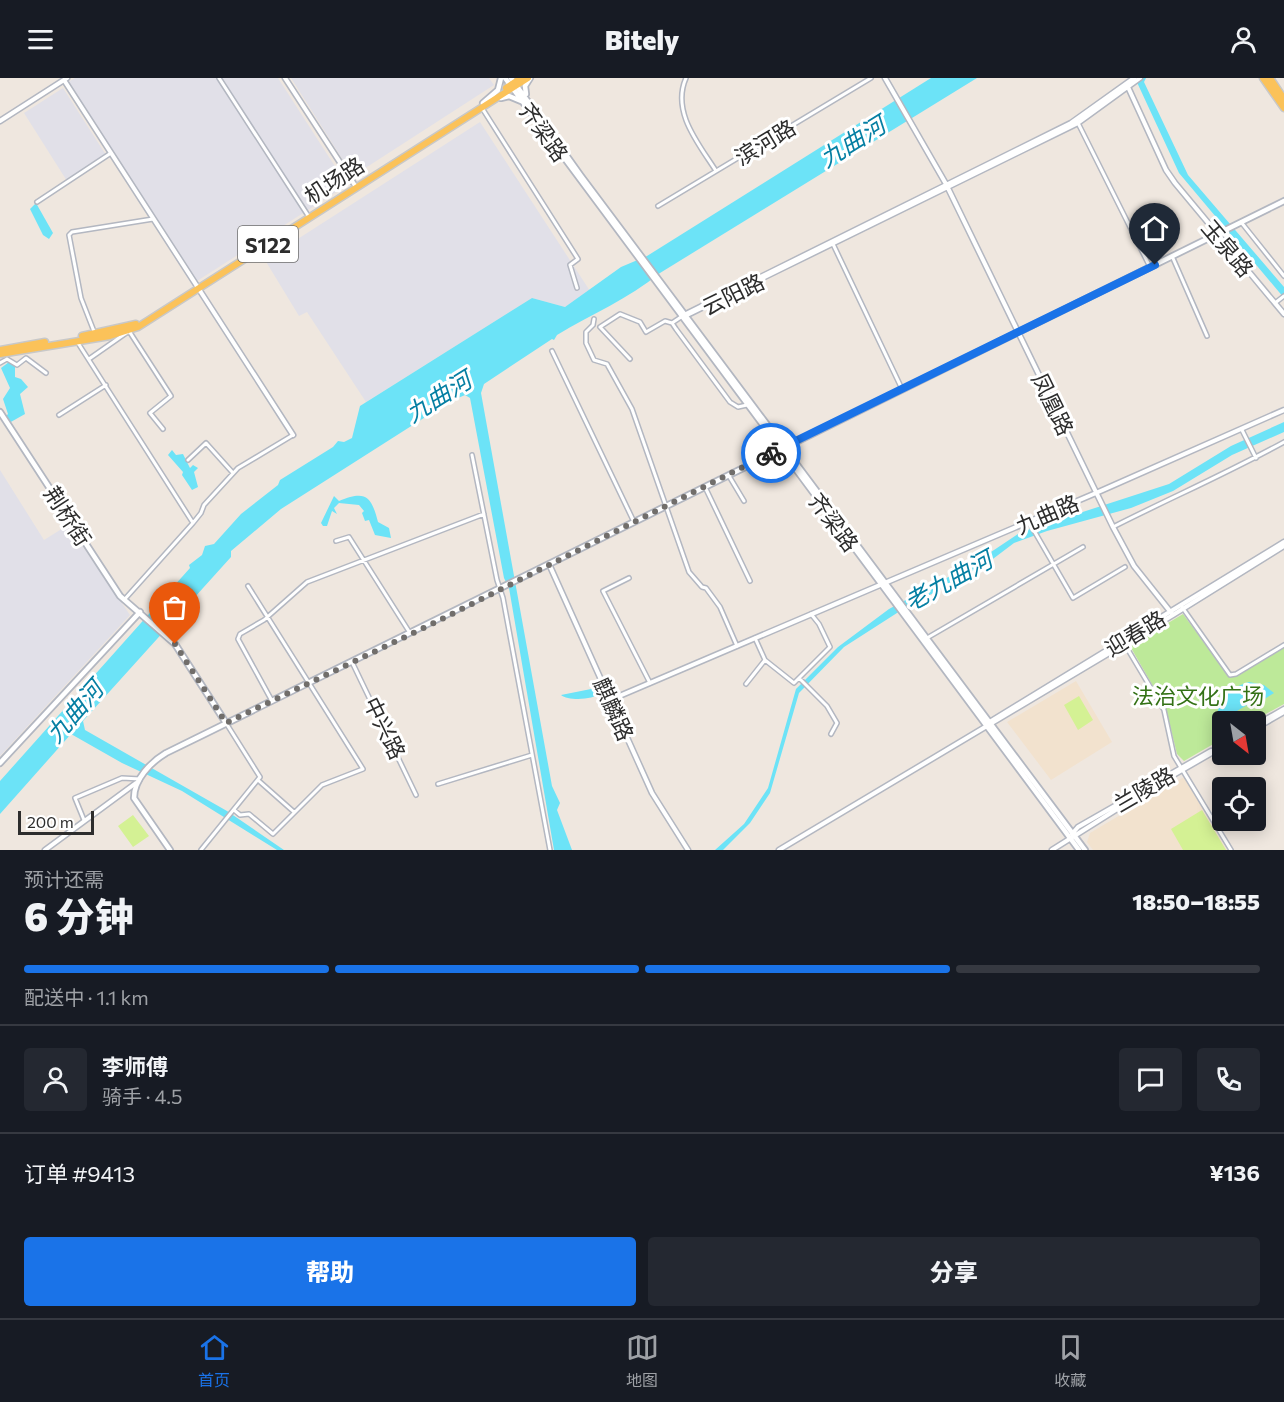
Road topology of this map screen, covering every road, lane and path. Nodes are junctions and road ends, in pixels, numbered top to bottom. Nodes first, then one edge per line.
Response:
1 (219, 78) edge
2 (285, 78) edge
3 (503, 78) edge
4 (521, 78) edge
5 (529, 78) edge
6 (686, 78) edge
7 (871, 78) edge
8 (885, 78) edge
9 (1140, 78) edge
10 (1263, 78) edge
11 (1270, 78) edge
12 (66, 79) edge
13 (1134, 79) edge
14 (513, 84) edge
15 (1128, 85) junction
16 (1284, 99) edge
17 (527, 103) junction
18 (483, 105) junction
19 (1284, 108) edge
20 (0, 121) edge
21 (1077, 121) junction
22 (333, 138) dead end
23 (327, 142) junction
24 (111, 153) junction
25 (716, 171) junction
26 (947, 185) junction
27 (355, 186) junction
28 (1284, 201) edge
29 (37, 202) dead end
30 (658, 206) dead end
31 (308, 216) junction
32 (153, 219) junction
33 (1239, 223) junction
34 (1216, 234) junction
35 (832, 242) junction
36 (1172, 256) junction
37 (1150, 267) junction
38 (1284, 276) edge
39 (197, 288) junction
40 (577, 288) dead end
41 (1284, 296) edge
42 (1277, 302) junction
43 (1284, 314) edge
44 (684, 316) junction
45 (594, 319) dead end
46 (672, 323) junction
47 (593, 325) junction
48 (600, 327) junction
49 (129, 331) junction
50 (1017, 332) junction
51 (95, 334) junction
52 (1207, 336) dead end
53 (77, 341) junction
54 (24, 350) junction
55 (552, 351) dead end
56 (0, 352) edge
57 (9, 356) junction
58 (26, 358) junction
59 (89, 359) junction
60 (630, 359) dead end
61 (0, 363) edge
62 (46, 374) dead end
63 (105, 385) junction
64 (902, 389) junction
65 (749, 404) junction
66 (1284, 410) edge
67 (0, 412) edge
68 (59, 415) dead end
69 (163, 429) dead end
70 (1242, 430) junction
71 (293, 435) joint
72 (1284, 442) edge
73 (782, 447) junction
74 (472, 455) dead end
75 (1256, 458) junction
76 (188, 460) dead end
77 (233, 473) junction
78 (729, 476) junction
79 (705, 488) junction
80 (1096, 493) junction
81 (744, 501) dead end
82 (666, 506) junction
83 (484, 514) junction
84 (634, 522) junction
85 (1029, 522) junction
86 (192, 523) junction
87 (1113, 527) junction
88 (336, 541) dead end
89 (1284, 544) edge
90 (1083, 547) dead end
91 (363, 559) junction
92 (1053, 563) junction
93 (549, 564) junction
94 (1125, 567) dead end
95 (629, 578) dead end
96 (750, 580) dead end
97 (883, 584) junction
98 (248, 586) dead end
99 (502, 587) junction
100 (124, 600) junction
101 (1182, 607) junction
102 (903, 610) junction
103 (142, 614) junction
104 (811, 614) junction
105 (1172, 614) junction
106 (267, 616) junction
107 (410, 633) junction
108 (755, 638) junction
109 (927, 638) junction
110 (1123, 642) junction
111 (1284, 645) edge
112 (736, 646) junction
113 (765, 660) junction
114 (941, 661) junction
115 (352, 662) junction
116 (800, 679) junction
117 (308, 683) junction
118 (650, 683) junction
119 (746, 684) dead end
120 (272, 700) junction
121 (610, 700) junction
122 (1284, 710) edge
123 (1266, 721) edge
124 (226, 723) junction
125 (989, 724) junction
126 (831, 734) dead end
127 (1212, 752) edge
128 (532, 755) junction
129 (0, 763) edge
130 (1182, 769) junction
131 (140, 779) junction
132 (259, 781) junction
133 (438, 784) dead end
134 (127, 790) junction
135 (416, 795) dead end
136 (134, 798) junction
137 (233, 811) junction
138 (294, 812) junction
139 (85, 821) junction
140 (1072, 836) junction
141 (52, 848) edge
142 (45, 850) edge
143 (170, 850) edge
144 (201, 850) edge
145 (550, 850) edge
146 (688, 850) edge
147 (779, 850) edge
148 (1052, 850) edge
149 (1079, 850) edge
150 (1085, 850) edge
151 (1231, 850) edge

1 - 31 street
2 - 23 street
3 - 14 main road, 齐梁路
3 - 18 main road
4 - 14 main road, S122
5 - 14 main road, S122
5 - 17 main road
6 - 25 street
7 - 25 street, 滨河路
8 - 26 street, 凤凰路
9 - 13 street, 云阳路
10 - 19 main road
11 - 16 main road
12 - 20 street
12 - 24 street
13 - 15 street, 云阳路
14 - 17 main road, 齐梁路
14 - 18 main road, 机场路 / S122
15 - 21 street, 云阳路
15 - 34 street, 玉泉路
17 - 18 main road
17 - 44 main road, 齐梁路
18 - 27 main road, 机场路 / S122
18 - 40 street
21 - 26 street, 云阳路
21 - 37 street
22 - 23 street
23 - 27 street
24 - 29 street
24 - 32 street
25 - 30 street, 滨河路
26 - 35 street, 云阳路
26 - 50 street, 凤凰路
27 - 31 main road, 机场路 / S122
28 - 33 main road
31 - 39 main road, 机场路 / S122
32 - 39 street
32 - 51 street
33 - 34 main road
33 - 38 street
34 - 36 main road
34 - 42 street, 玉泉路
35 - 44 street, 云阳路
35 - 64 street
36 - 37 main road
36 - 52 street
37 - 50 main road
39 - 49 main road, 机场路 / S122
39 - 51 main road, 机场路 / S122
39 - 71 street
41 - 42 street
42 - 43 street, 玉泉路
44 - 46 street
44 - 65 main road, 齐梁路
45 - 47 street
46 - 48 street
46 - 65 street
47 - 48 street
47 - 82 street
48 - 60 street
49 - 53 main road, 机场路 / S122
49 - 59 street
49 - 69 street
50 - 64 main road
50 - 80 street, 凤凰路
51 - 56 main road, 机场路 / S122
53 - 54 main road, 机场路 / S122
53 - 59 street
54 - 57 main road, 机场路 / S122
54 - 58 street
55 - 84 street
56 - 57 main road, 机场路 / S122
57 - 58 street
57 - 61 street
58 - 62 street
59 - 63 street
63 - 68 street
63 - 86 street
64 - 73 main road
65 - 73 main road, 齐梁路
66 - 70 street, 九曲路
67 - 100 main road, 荆桥街
70 - 75 street
70 - 80 street, 九曲路
71 - 77 street
72 - 75 street
73 - 78 main road
73 - 97 main road, 齐梁路
74 - 83 street
75 - 87 street
76 - 77 street
77 - 86 street
78 - 79 main road
78 - 81 street
79 - 82 main road
79 - 96 street
80 - 85 street, 九曲路
80 - 87 street, 凤凰路
82 - 84 main road
82 - 112 street
83 - 91 street
83 - 99 street
84 - 93 main road
85 - 92 street
85 - 97 street, 九曲路
86 - 100 street
87 - 105 street, 凤凰路
88 - 91 street
89 - 101 street, 迎春路
90 - 92 street
91 - 106 street
91 - 107 street
92 - 94 street
92 - 109 street
93 - 99 main road
93 - 121 street, 麒麟路
95 - 118 street
97 - 102 main road, 齐梁路
97 - 104 street, 九曲路
98 - 106 street
99 - 107 main road
99 - 128 street
100 - 103 main road, 荆桥街
101 - 105 street, 迎春路
101 - 111 street
102 - 109 main road, 齐梁路
102 - 114 main road, 齐梁路
103 - 124 main road, 荆桥街
103 - 129 main road
104 - 108 street, 九曲路
104 - 116 street
105 - 110 street, 迎春路
106 - 117 street
106 - 120 street
107 - 115 main road
108 - 112 street, 九曲路
108 - 113 street
109 - 114 main road, 齐梁路
110 - 125 street, 迎春路
110 - 130 street
112 - 118 street, 九曲路
113 - 116 street
113 - 119 street
114 - 125 main road, 齐梁路
115 - 117 main road
115 - 135 street, 中兴路
116 - 126 street
117 - 120 main road
117 - 138 street
118 - 121 street, 九曲路
120 - 124 main road
121 - 146 street, 麒麟路
122 - 123 street
124 - 131 main road
124 - 132 street
125 - 140 main road, 齐梁路
125 - 147 street, 迎春路
127 - 130 street, 兰陵路
128 - 133 street
128 - 145 street
130 - 140 street, 兰陵路
130 - 151 street
131 - 134 street
131 - 136 main road
131 - 139 street
132 - 137 street
132 - 138 street
134 - 136 street
134 - 139 street
136 - 143 main road
137 - 138 street
137 - 144 street
139 - 141 street
140 - 148 street, 兰陵路
140 - 149 main road, 齐梁路
140 - 150 main road, 齐梁路
141 - 142 street

